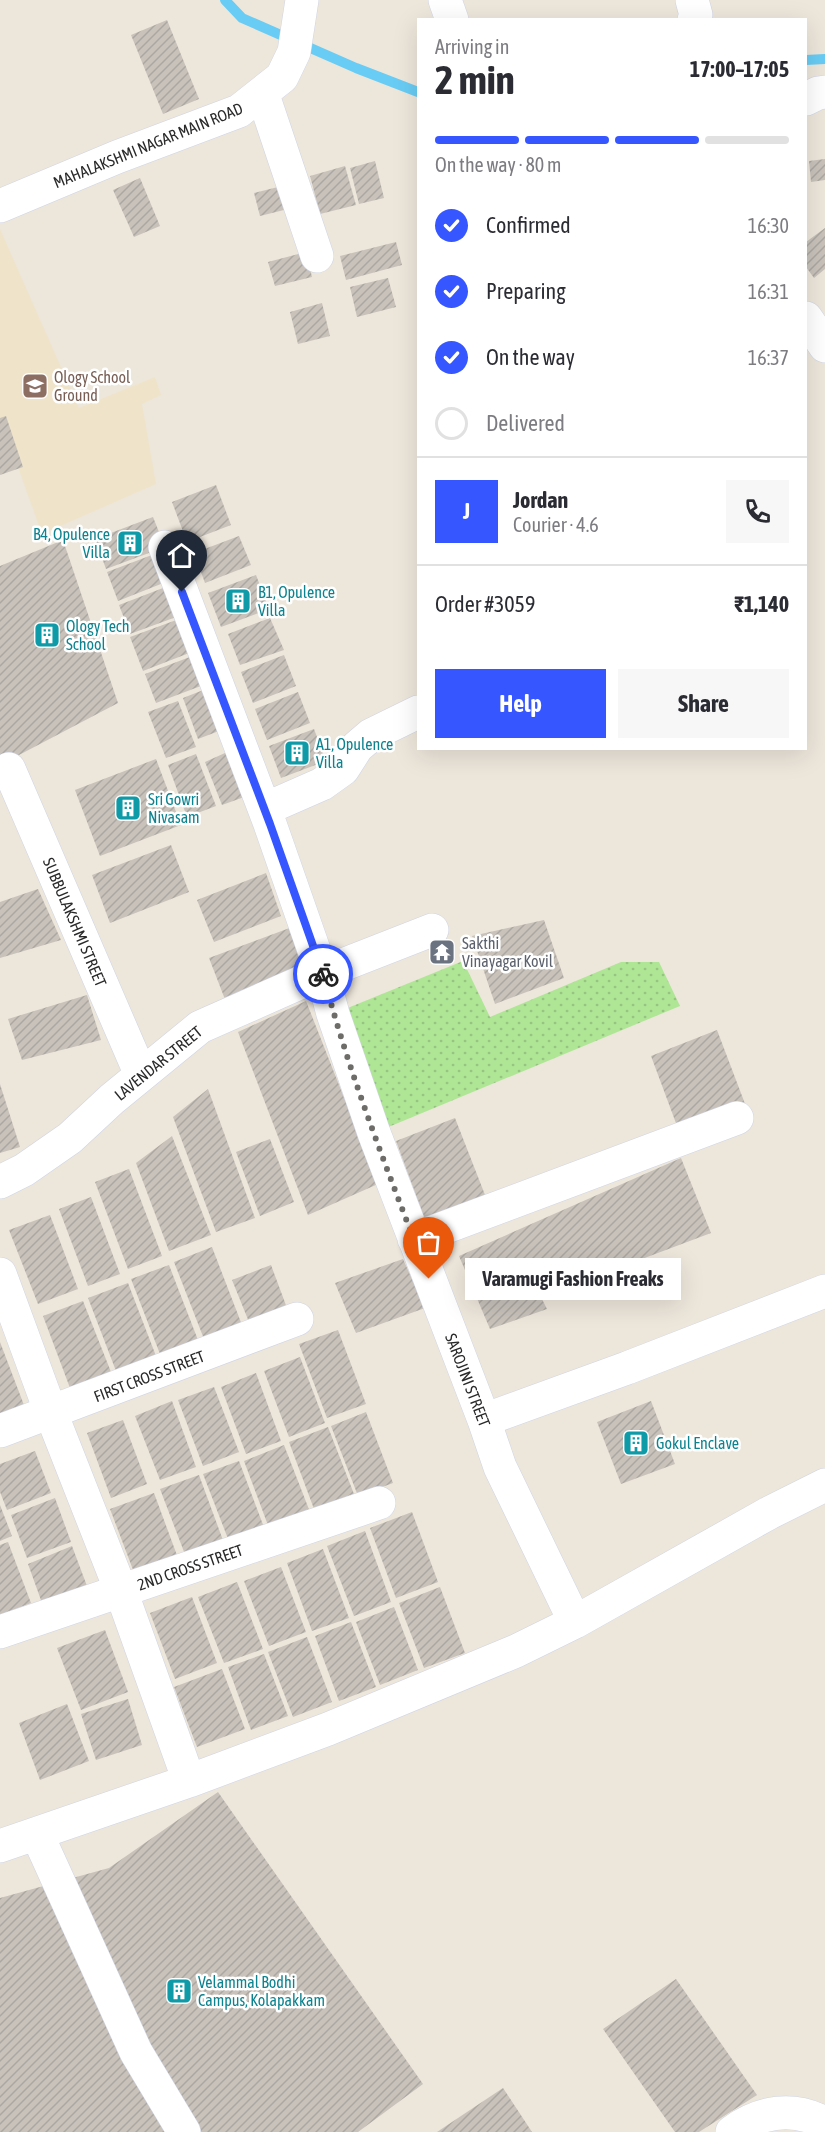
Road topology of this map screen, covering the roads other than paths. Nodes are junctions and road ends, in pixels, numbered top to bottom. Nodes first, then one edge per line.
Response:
1 (445, 0) edge
2 (692, 0) edge
3 (303, 1) edge
4 (451, 18) edge
5 (695, 18) edge
6 (825, 92) edge
7 (262, 95) junction
8 (807, 98) edge
9 (0, 206) edge
10 (317, 256) dead end
11 (807, 319) edge
12 (825, 346) edge
13 (165, 547) dead end
14 (417, 712) edge
15 (9, 769) dead end
16 (261, 801) junction
17 (432, 930) dead end
18 (322, 973) junction
19 (141, 1075) junction
20 (737, 1118) dead end
21 (0, 1182) edge
22 (414, 1239) junction
23 (0, 1274) edge
24 (825, 1291) edge
25 (297, 1319) dead end
26 (51, 1413) junction
27 (484, 1420) junction
28 (0, 1431) edge
29 (825, 1485) edge
30 (380, 1503) dead end
31 (121, 1591) junction
32 (575, 1622) junction
33 (0, 1632) edge
34 (189, 1781) junction
35 (37, 1834) junction
36 (0, 1846) edge
37 (825, 2123) edge
38 (184, 2132) edge
39 (732, 2132) edge

1 - 4 street
2 - 5 street
3 - 7 street, MAHALAKSHMI NAGAR MAIN ROAD
6 - 8 street
7 - 9 street, MAHALAKSHMI NAGAR MAIN ROAD
7 - 10 street
11 - 12 street
13 - 16 street, SAROJINI STREET
14 - 16 street
15 - 19 street, SUBBULAKSHMI STREET
16 - 18 street, SAROJINI STREET
17 - 18 street, LAVENDAR STREET
18 - 19 street, LAVENDAR STREET
18 - 22 street, SAROJINI STREET
19 - 21 street, LAVENDAR STREET
20 - 22 street
22 - 27 street, SAROJINI STREET
23 - 26 street
24 - 27 street
25 - 26 street, FIRST CROSS STREET
26 - 28 street, FIRST CROSS STREET
26 - 31 street
27 - 32 street, SAROJINI STREET
29 - 32 street
30 - 31 street, 2ND CROSS STREET
31 - 33 street, 2ND CROSS STREET
31 - 34 street
32 - 34 street
34 - 35 street
35 - 36 street
35 - 38 street
37 - 39 street

